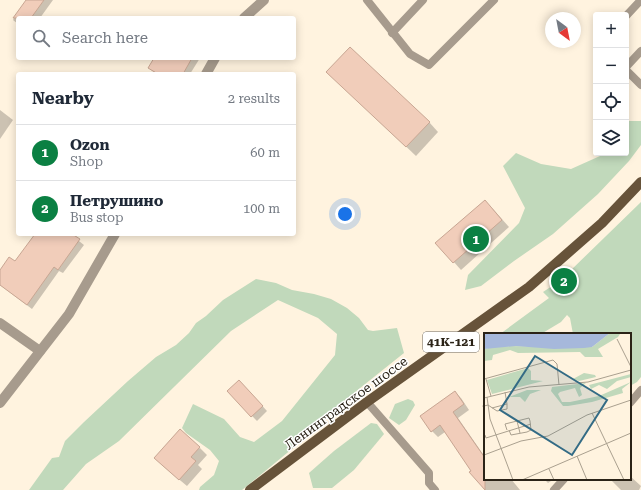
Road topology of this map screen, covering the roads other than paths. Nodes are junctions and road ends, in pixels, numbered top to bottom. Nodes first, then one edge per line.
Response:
1 (264, 0) edge
2 (367, 0) edge
3 (423, 0) edge
4 (494, 0) edge
5 (641, 0) edge
6 (629, 13) edge
7 (246, 16) edge
8 (392, 33) junction
9 (641, 51) edge
10 (214, 60) edge
11 (629, 65) edge
12 (207, 72) edge
13 (629, 72) edge
14 (641, 85) edge
15 (641, 182) edge
16 (114, 236) edge
17 (0, 324) edge
18 (40, 351) junction
19 (641, 390) edge
20 (0, 402) edge
21 (367, 402) junction
22 (631, 402) edge
23 (563, 480) edge
24 (250, 490) edge
25 (435, 490) edge
26 (554, 490) edge

1 - 7 street
2 - 8 lane
3 - 8 lane
4 - 8 lane
5 - 6 lane
9 - 11 lane
10 - 12 street
13 - 14 lane
15 - 21 main road, Ленинградское шоссе / 41К-121
16 - 18 street
17 - 18 street
18 - 20 street
19 - 22 lane
21 - 24 main road, Ленинградское шоссе / 41К-121
21 - 25 lane
23 - 26 lane

